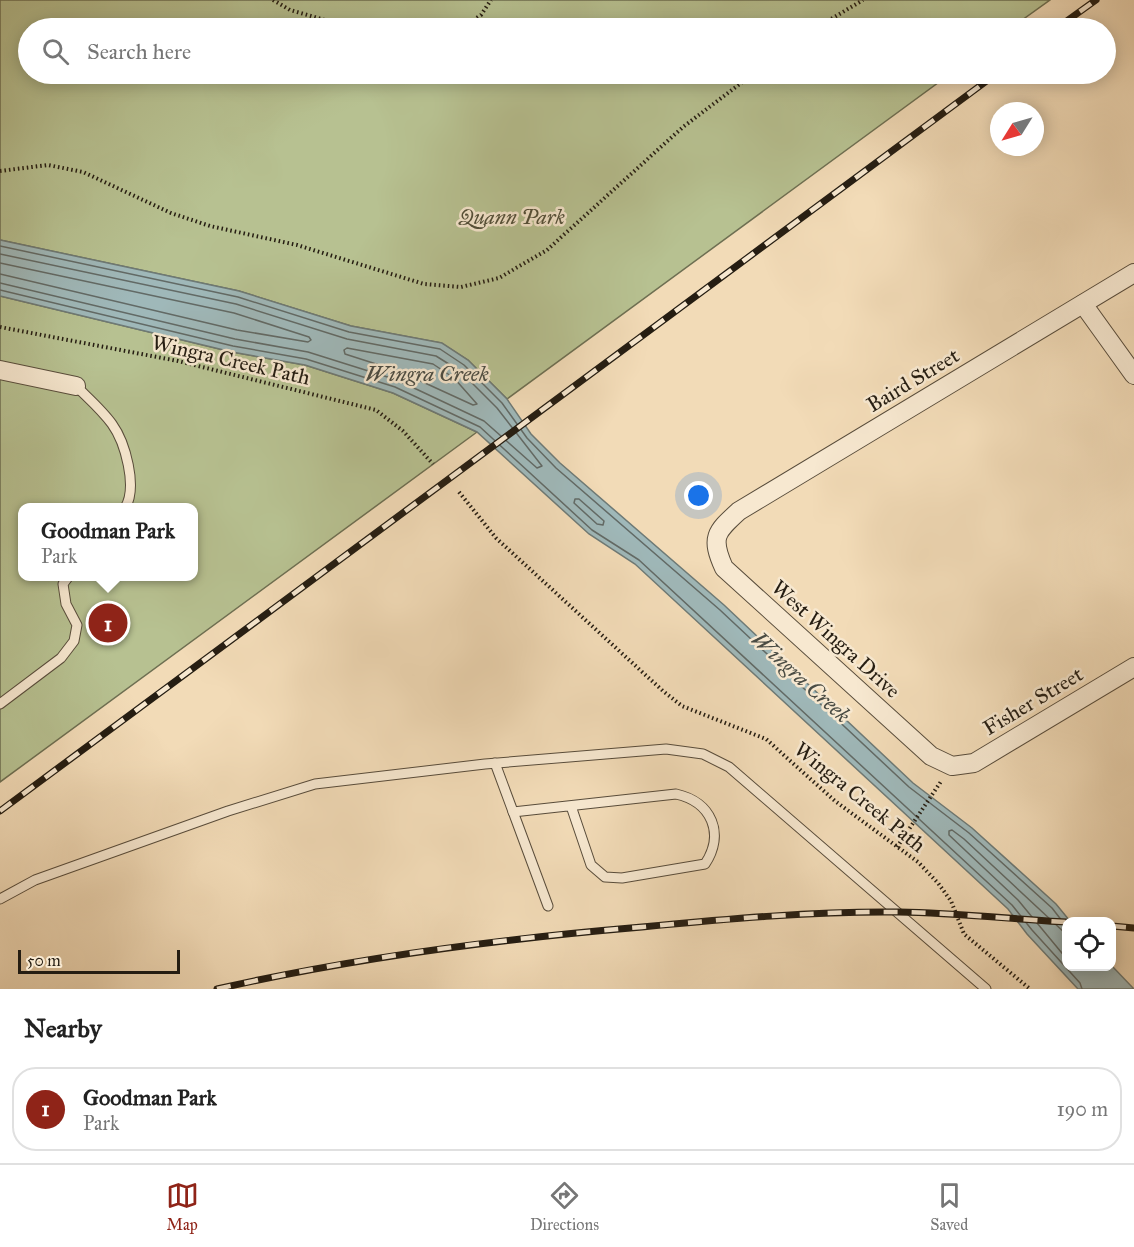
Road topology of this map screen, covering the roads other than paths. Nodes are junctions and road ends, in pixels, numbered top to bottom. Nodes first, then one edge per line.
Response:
1 (1134, 273) edge
2 (1083, 304) junction
3 (0, 370) edge
4 (1134, 375) edge
5 (76, 386) joint
6 (128, 503) edge
7 (719, 529) joint
8 (65, 581) edge
9 (1134, 667) edge
10 (0, 704) edge
11 (495, 763) junction
12 (952, 766) joint
13 (571, 806) junction
14 (513, 812) junction
15 (0, 899) edge
16 (548, 906) dead end
17 (986, 989) edge

1 - 2 street, Baird Street
2 - 4 street
2 - 7 street, Baird Street
3 - 5 street
5 - 6 lane
7 - 12 street, West Wingra Drive
8 - 10 lane
9 - 12 street, Fisher Street
11 - 14 lane
11 - 15 lane
11 - 17 lane
13 - 13 lane
13 - 14 lane
14 - 16 lane

